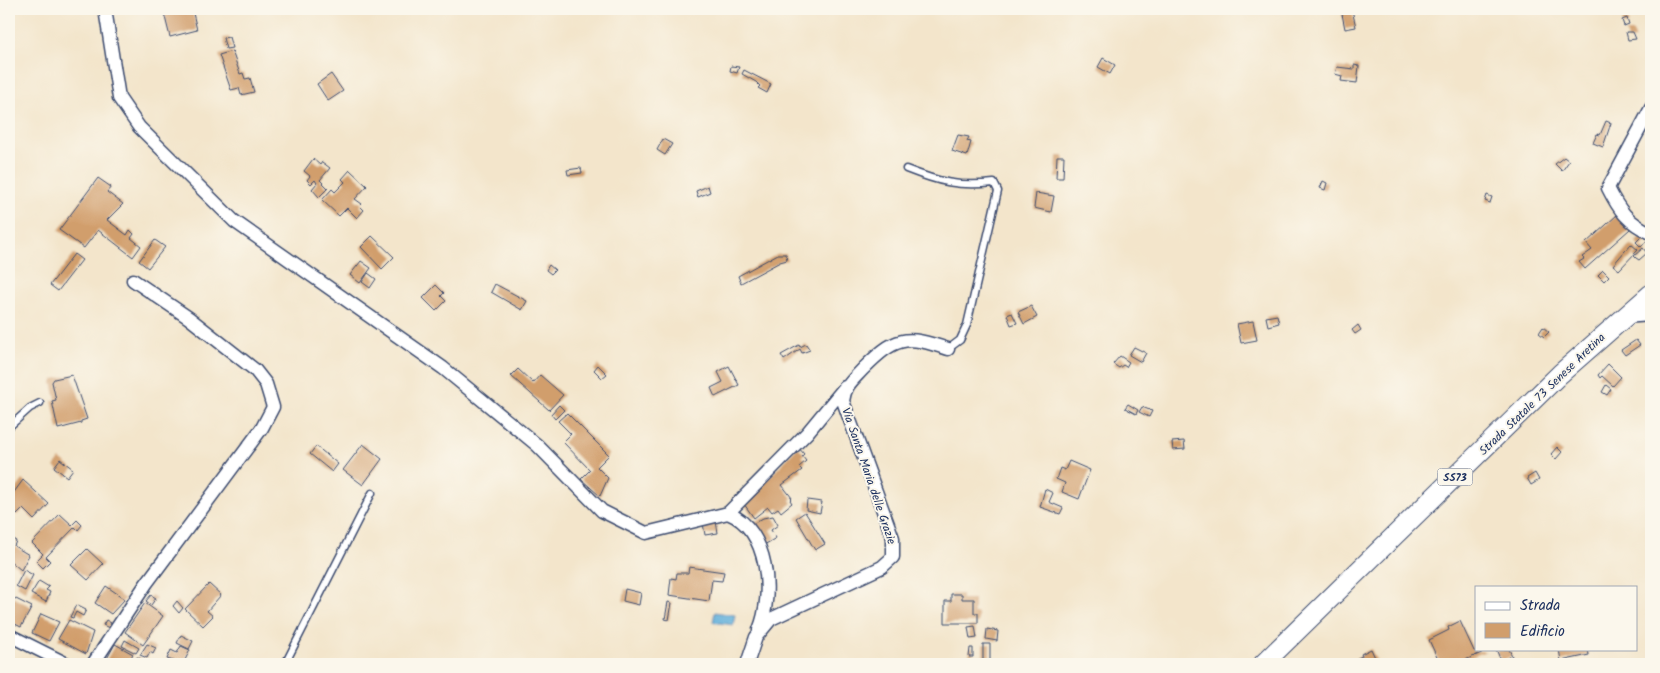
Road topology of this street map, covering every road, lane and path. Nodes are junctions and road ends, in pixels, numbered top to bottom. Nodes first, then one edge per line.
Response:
1 (105, 9) edge
2 (1651, 108) edge
3 (906, 169) dead end
4 (1651, 233) edge
5 (133, 280) dead end
6 (1651, 294) edge
7 (1651, 315) edge
8 (1624, 317) junction
9 (948, 349) joint
10 (845, 387) junction
11 (40, 404) dead end
12 (9, 427) edge
13 (372, 492) dead end
14 (728, 514) junction
15 (9, 635) edge
16 (756, 637) junction
17 (67, 664) edge
18 (93, 664) edge
19 (285, 664) edge
20 (747, 664) edge
21 (1263, 664) edge

1 - 14 street
2 - 4 street
3 - 9 lane
5 - 18 street
6 - 8 main road, Strada Statale 73 Senese Aretina / SS73
7 - 8 street
8 - 21 main road, Strada Statale 73 Senese Aretina / SS73
9 - 10 street
10 - 14 street
10 - 16 street, Via Santa Maria delle Grazie
11 - 12 lane
13 - 19 lane
14 - 16 street
15 - 17 street
16 - 20 street, Via Santa Maria delle Grazie

